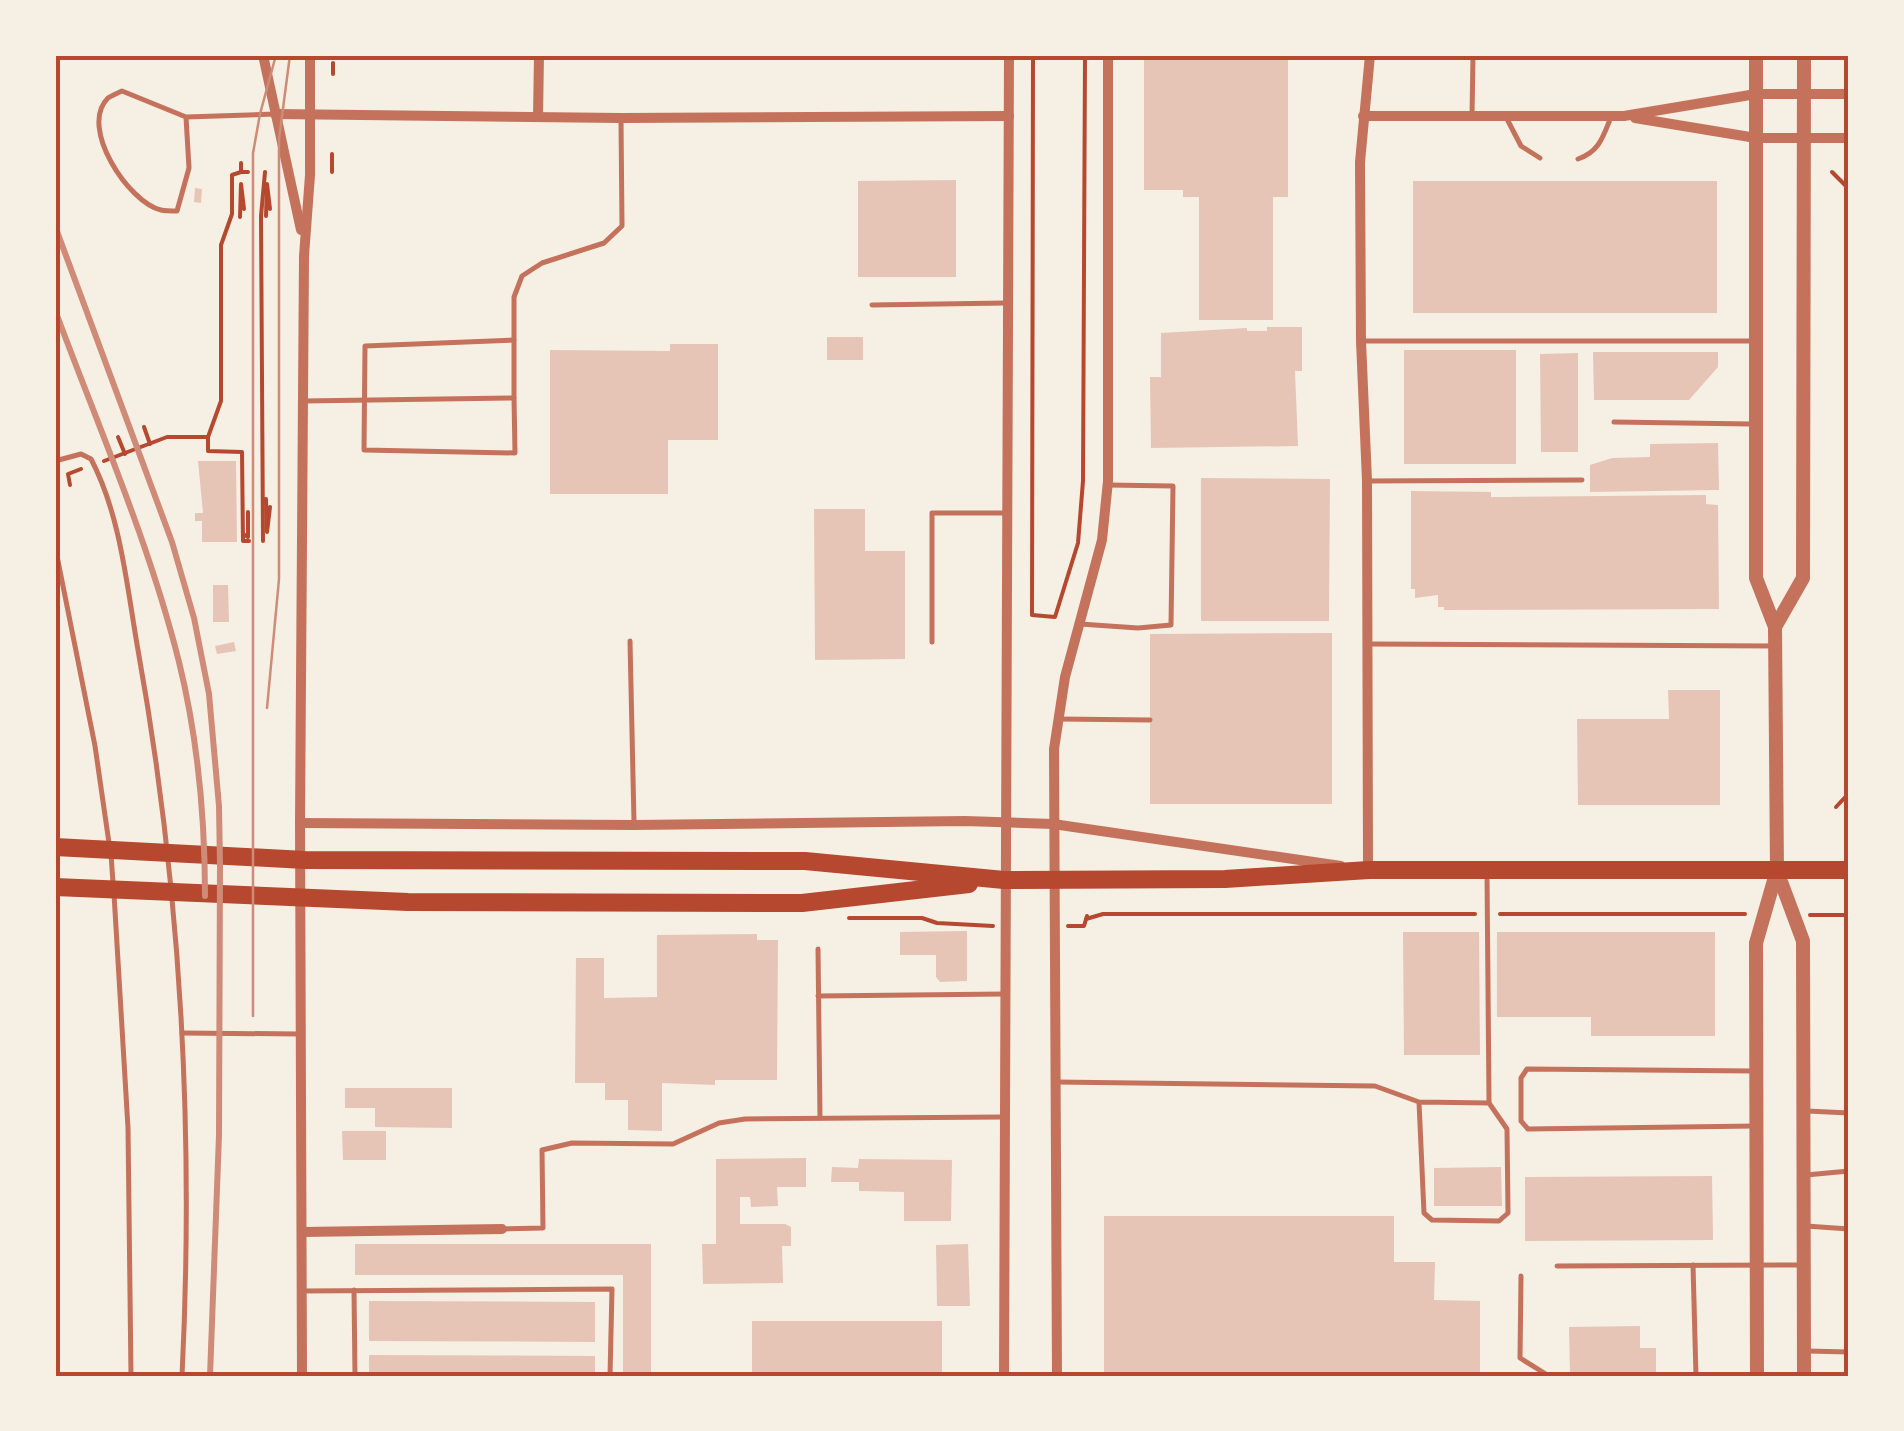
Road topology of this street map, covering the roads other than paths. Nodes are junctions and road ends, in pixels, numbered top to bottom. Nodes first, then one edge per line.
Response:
1 (263, 55) edge
2 (310, 55) edge
3 (538, 55) edge
4 (1009, 55) edge
5 (1108, 55) edge
6 (1370, 55) edge
7 (1474, 55) edge
8 (1756, 55) edge
9 (1804, 55) edge
10 (1756, 94) junction
11 (1804, 94) junction
12 (1849, 94) edge
13 (275, 114) junction
14 (186, 116) junction
15 (310, 116) junction
16 (1009, 116) junction
17 (1364, 116) junction
18 (1472, 116) junction
19 (1506, 116) junction
20 (1618, 116) junction
21 (538, 117) junction
22 (621, 118) junction
23 (1756, 138) junction
24 (1804, 138) junction
25 (1849, 138) edge
26 (1540, 158) dead end
27 (1578, 159) dead end
28 (304, 256) junction
29 (1009, 304) junction
30 (872, 305) dead end
31 (514, 340) junction
32 (1361, 341) junction
33 (1755, 341) junction
34 (514, 398) junction
35 (363, 400) junction
36 (303, 402) junction
37 (1614, 422) dead end
38 (1756, 424) junction
39 (55, 460) edge
40 (1582, 480) dead end
41 (1367, 481) junction
42 (1108, 485) junction
43 (1009, 513) junction
44 (55, 546) edge
45 (1080, 624) junction
46 (1775, 628) junction
47 (630, 641) dead end
48 (932, 642) dead end
49 (1368, 644) junction
50 (1775, 646) junction
51 (1056, 718) junction
52 (1150, 720) dead end
53 (300, 823) junction
54 (1005, 823) junction
55 (1053, 824) junction
56 (634, 825) junction
57 (55, 848) edge
58 (1369, 870) junction
59 (1487, 870) junction
60 (1777, 870) junction
61 (1849, 870) edge
62 (1004, 880) junction
63 (1054, 880) junction
64 (55, 887) edge
65 (818, 949) dead end
66 (1004, 994) junction
67 (818, 996) junction
68 (182, 1033) junction
69 (300, 1034) junction
70 (1757, 1071) junction
71 (1056, 1082) junction
72 (1419, 1102) junction
73 (1489, 1103) junction
74 (1804, 1111) junction
75 (1849, 1113) edge
76 (1004, 1117) junction
77 (820, 1118) junction
78 (1756, 1126) junction
79 (1849, 1171) edge
80 (1804, 1174) junction
81 (1804, 1225) junction
82 (502, 1229) joint
83 (1849, 1230) edge
84 (302, 1232) junction
85 (1757, 1265) junction
86 (1804, 1265) junction
87 (1557, 1266) dead end
88 (1694, 1266) junction
89 (1521, 1276) dead end
90 (354, 1290) junction
91 (302, 1291) junction
92 (1804, 1352) junction
93 (1849, 1352) edge
94 (131, 1376) edge
95 (182, 1376) edge
96 (302, 1376) edge
97 (355, 1376) edge
98 (610, 1376) edge
99 (1004, 1376) edge
100 (1057, 1376) edge
101 (1549, 1376) edge
102 (1696, 1376) edge
103 (1757, 1376) edge
104 (1804, 1376) edge

1 - 13 street
2 - 15 street
3 - 21 street
4 - 16 street
5 - 42 street
6 - 17 street
7 - 18 lane
8 - 10 street
9 - 11 street
10 - 11 street
10 - 20 street
10 - 23 street
11 - 12 street
11 - 24 street
13 - 14 lane
13 - 15 street
13 - 28 street
14 - 14 lane
15 - 21 street
15 - 28 street
16 - 22 street
16 - 29 street
17 - 18 street
17 - 32 street
18 - 19 street
19 - 20 street
19 - 26 lane
20 - 23 street
20 - 27 lane
21 - 22 street
22 - 31 lane
23 - 24 street
23 - 33 street
24 - 25 street
24 - 46 street
28 - 36 street
29 - 30 lane
29 - 43 street
31 - 34 lane
31 - 35 lane
32 - 33 lane
32 - 41 street
33 - 38 street
34 - 35 lane
34 - 35 lane
35 - 36 lane
36 - 53 street
37 - 38 lane
38 - 46 street
39 - 68 lane
40 - 41 lane
41 - 49 street
42 - 45 street
42 - 45 lane
43 - 48 lane
43 - 54 street
44 - 94 lane
45 - 51 street
46 - 50 street
47 - 56 lane
49 - 50 lane
49 - 58 street
50 - 60 street
51 - 52 lane
51 - 55 street
53 - 56 street
53 - 69 street
54 - 55 street
54 - 56 street
54 - 62 street
55 - 58 street
55 - 63 street
57 - 62 main road
58 - 59 main road
58 - 63 main road
59 - 60 main road
59 - 73 lane
60 - 61 main road
60 - 70 street
60 - 74 street
62 - 63 main road
62 - 64 main road
62 - 66 street
63 - 71 street
65 - 67 lane
66 - 67 lane
66 - 76 street
67 - 77 lane
68 - 69 lane
68 - 95 lane
69 - 84 street
70 - 78 street
70 - 78 lane
71 - 72 lane
71 - 100 street
72 - 73 lane
72 - 73 lane
74 - 75 lane
74 - 80 street
76 - 77 lane
76 - 99 street
77 - 82 lane
78 - 85 street
79 - 80 lane
80 - 81 street
81 - 83 lane
81 - 86 street
82 - 84 street
84 - 91 street
85 - 86 lane
85 - 88 lane
85 - 103 street
86 - 92 street
87 - 88 lane
88 - 102 lane
89 - 101 lane
90 - 91 lane
90 - 97 lane
90 - 98 lane
91 - 96 street
92 - 93 lane
92 - 104 street

